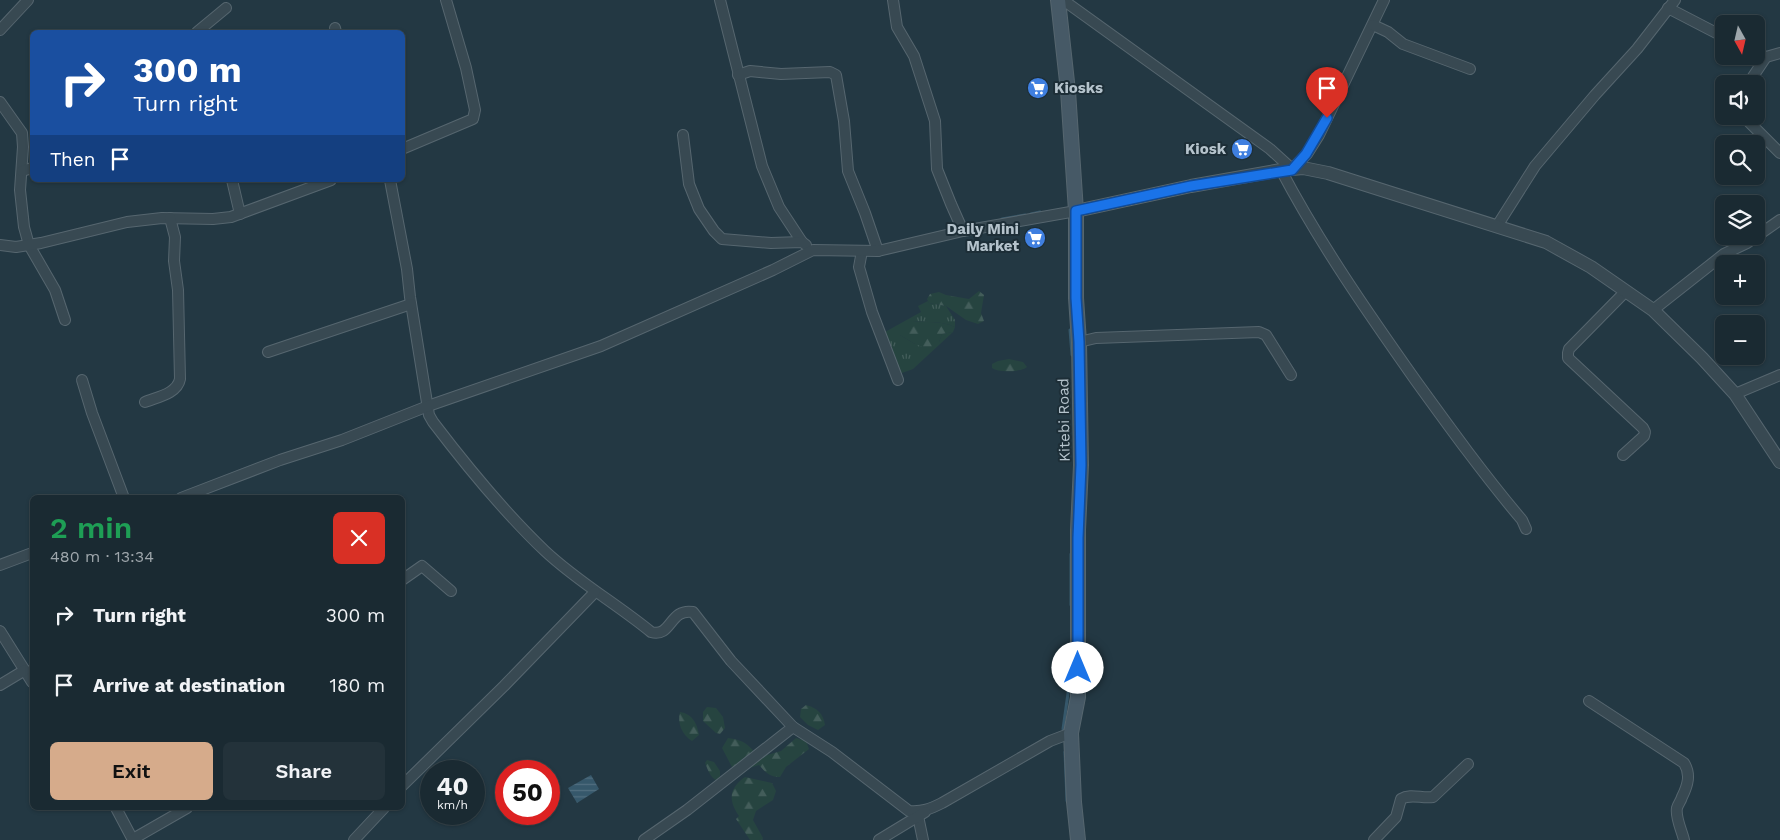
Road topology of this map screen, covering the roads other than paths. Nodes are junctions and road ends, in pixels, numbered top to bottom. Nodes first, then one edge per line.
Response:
1 (28, 0) edge
2 (446, 0) edge
3 (720, 0) edge
4 (893, 0) edge
5 (1058, 0) edge
6 (1063, 0) edge
7 (1384, 0) edge
8 (1671, 3) edge
9 (226, 8) dead end
10 (1373, 25) junction
11 (0, 30) edge
12 (199, 30) edge
13 (1715, 31) edge
14 (1780, 53) edge
15 (1765, 55) edge
16 (1470, 68) dead end
17 (738, 75) junction
18 (0, 102) edge
19 (1752, 125) edge
20 (683, 135) dead end
21 (405, 147) edge
22 (1780, 152) edge
23 (30, 169) edge
24 (1286, 170) junction
25 (22, 172) junction
26 (232, 182) edge
27 (326, 182) edge
28 (390, 182) edge
29 (1076, 211) junction
30 (240, 214) junction
31 (170, 218) junction
32 (1780, 220) edge
33 (1497, 226) junction
34 (963, 232) junction
35 (802, 242) junction
36 (0, 245) edge
37 (28, 245) junction
38 (813, 250) junction
39 (862, 251) junction
40 (878, 251) junction
41 (1626, 291) junction
42 (411, 304) junction
43 (1653, 310) junction
44 (65, 320) dead end
45 (1079, 342) junction
46 (268, 352) dead end
47 (1291, 375) dead end
48 (1780, 375) edge
49 (82, 380) dead end
50 (898, 380) dead end
51 (1735, 394) junction
52 (144, 402) dead end
53 (428, 406) junction
54 (1623, 455) dead end
55 (1780, 462) edge
56 (202, 494) edge
57 (123, 495) edge
58 (1526, 529) dead end
59 (30, 554) edge
60 (0, 565) edge
61 (405, 578) edge
62 (451, 591) dead end
63 (595, 592) junction
64 (0, 631) edge
65 (25, 670) junction
66 (30, 679) edge
67 (0, 685) edge
68 (1589, 701) dead end
69 (793, 727) junction
70 (1071, 733) junction
71 (1468, 764) dead end
72 (405, 783) edge
73 (117, 810) edge
74 (184, 810) edge
75 (382, 810) edge
76 (922, 814) junction
77 (133, 840) edge
78 (354, 840) edge
79 (644, 840) edge
80 (878, 840) edge
81 (923, 840) edge
82 (1078, 840) edge
83 (1374, 840) edge
84 (1684, 840) edge

1 - 11 street
2 - 21 street
3 - 17 street
4 - 34 street
5 - 29 main road, Kitebi Road
6 - 24 street
7 - 10 street
8 - 13 street
8 - 33 street
9 - 12 street
10 - 16 street
10 - 24 street
14 - 15 street
17 - 35 street
17 - 40 street
18 - 25 street
19 - 22 street
20 - 35 street
23 - 25 street
24 - 29 street
24 - 33 street
24 - 58 street
25 - 37 street
26 - 30 street
27 - 30 street
28 - 42 street
29 - 34 street
29 - 45 main road, Kitebi Road
30 - 31 street
31 - 37 street
31 - 52 street
32 - 43 street
33 - 41 street
34 - 40 street
35 - 38 street
36 - 37 street
37 - 44 street
38 - 39 street
38 - 53 street
39 - 40 street
39 - 50 street
41 - 43 street
41 - 54 street
42 - 46 street
42 - 53 street
43 - 51 street
45 - 47 street
45 - 70 main road, Kitebi Road
48 - 51 street
49 - 57 street
51 - 55 street
53 - 56 street
53 - 63 street
59 - 60 street
61 - 62 street
63 - 69 street
63 - 72 street
64 - 65 street
65 - 66 street
65 - 67 street
68 - 84 street
69 - 76 street
69 - 79 street
70 - 76 street
70 - 82 main road, Kitebi Road
71 - 83 street
73 - 77 street
74 - 77 street
75 - 78 street
76 - 80 street
76 - 81 street

